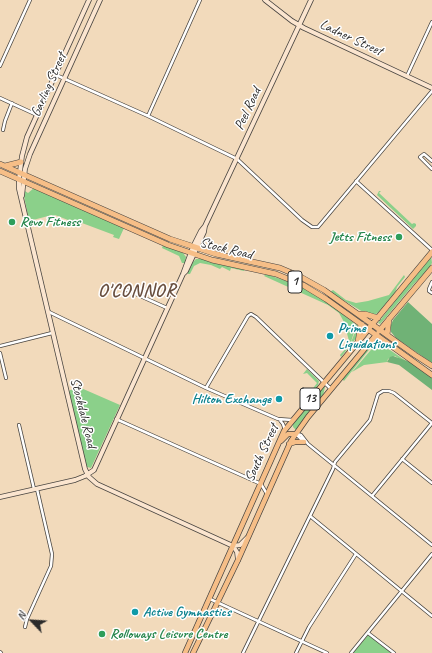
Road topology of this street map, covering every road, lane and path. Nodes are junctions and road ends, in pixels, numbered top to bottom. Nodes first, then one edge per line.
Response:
1 (30, 0) edge
2 (89, 0) edge
3 (100, 0) edge
4 (200, 0) edge
5 (265, 0) edge
6 (311, 0) edge
7 (432, 22) edge
8 (299, 25) junction
9 (0, 66) edge
10 (56, 75) junction
11 (407, 77) junction
12 (64, 78) junction
13 (432, 90) edge
14 (0, 98) edge
15 (12, 103) junction
16 (37, 115) junction
17 (148, 116) junction
18 (3, 130) dead end
19 (237, 159) junction
20 (432, 161) edge
21 (21, 162) junction
22 (2, 165) edge
23 (432, 169) edge
24 (0, 171) edge
25 (22, 173) junction
26 (21, 180) junction
27 (356, 181) junction
28 (195, 248) junction
29 (432, 251) edge
30 (192, 254) junction
31 (432, 268) edge
32 (432, 282) edge
33 (118, 286) dead end
34 (432, 293) edge
35 (168, 308) junction
36 (48, 312) junction
37 (359, 314) junction
38 (378, 318) junction
39 (389, 319) junction
40 (361, 324) junction
41 (372, 325) junction
42 (368, 330) junction
43 (380, 330) junction
44 (52, 333) junction
45 (376, 335) junction
46 (387, 335) junction
47 (358, 342) junction
48 (370, 342) junction
49 (0, 346) edge
50 (392, 346) junction
51 (0, 353) edge
52 (144, 358) junction
53 (432, 366) edge
54 (432, 375) edge
55 (6, 378) dead end
56 (324, 383) junction
57 (206, 388) junction
58 (331, 389) junction
59 (116, 419) junction
60 (278, 419) junction
61 (292, 421) junction
62 (432, 423) edge
63 (19, 425) dead end
64 (285, 430) junction
65 (296, 434) junction
66 (306, 443) junction
67 (289, 444) junction
68 (277, 446) junction
69 (402, 459) junction
70 (335, 465) junction
71 (87, 475) junction
72 (432, 483) edge
73 (261, 484) junction
74 (35, 488) junction
75 (268, 495) junction
76 (372, 496) junction
77 (0, 497) edge
78 (310, 516) junction
79 (250, 534) junction
80 (432, 545) edge
81 (233, 546) junction
82 (356, 554) junction
83 (432, 554) edge
84 (238, 560) junction
85 (402, 592) junction
86 (210, 599) junction
87 (217, 603) junction
88 (432, 616) edge
89 (258, 622) junction
90 (198, 626) junction
91 (25, 627) dead end
92 (205, 629) junction
93 (368, 632) junction
94 (301, 642) junction
95 (193, 652) edge
96 (185, 653) edge
97 (243, 653) edge
98 (296, 653) edge
99 (328, 653) edge
100 (351, 653) edge
101 (394, 653) edge

1 - 9 street
2 - 10 street, Garling Street
3 - 12 street, Garling Street
4 - 17 street
5 - 8 street, Ladner Street
6 - 8 street, Peel Road
7 - 11 street
8 - 11 street, Ladner Street
8 - 19 street, Peel Road
10 - 12 street
10 - 16 street, Garling Street
11 - 13 street, Ladner Street
12 - 17 street
12 - 25 street, Garling Street
13 - 27 street
14 - 15 street
15 - 16 street
15 - 18 street
16 - 21 street, Garling Street
17 - 19 street
19 - 27 street
19 - 28 street, Peel Road
20 - 23 street
21 - 22 highway
21 - 25 street, Garling Street
22 - 25 highway, Stock Road / 1
24 - 26 highway, Stock Road / 1
25 - 26 street, Garling Street
25 - 28 highway, Stock Road / 1
26 - 30 highway, Stock Road / 1
26 - 36 street, Stockdale Road
27 - 29 street
28 - 30 street, Peel Road
28 - 37 highway, Stock Road / 1
29 - 38 highway, South Street / 13
30 - 35 street, Peel Road
30 - 40 highway, Stock Road / 1
31 - 39 highway, South Street / 13
32 - 34 street
33 - 35 street
35 - 52 street, Peel Road
36 - 44 street, Stockdale Road
36 - 52 street
37 - 38 highway
37 - 41 highway, Stock Road / 1
38 - 41 highway, South Street / 13
39 - 43 highway, South Street / 13
39 - 46 highway
40 - 42 highway, Stock Road / 1
40 - 47 highway
41 - 42 highway, South Street / 13
41 - 43 highway, Stock Road / 1
42 - 45 highway, Stock Road / 1
42 - 47 main road, South Street / 13
43 - 45 highway, South Street / 13
43 - 46 highway, Stock Road / 1
44 - 49 street
44 - 71 street, Stockdale Road
45 - 48 main road, South Street / 13
45 - 50 highway, Stock Road / 1
46 - 53 highway, Stock Road / 1
47 - 56 main road, South Street / 13
48 - 50 highway
48 - 58 main road, South Street / 13
50 - 54 highway, Stock Road / 1
51 - 55 street
52 - 57 street
52 - 59 street, Peel Road
56 - 57 street
56 - 58 street
56 - 61 main road, South Street / 13
57 - 60 street
58 - 65 main road, South Street / 13
59 - 71 street, Peel Road
59 - 73 street
60 - 61 street
60 - 64 street
61 - 64 main road, South Street / 13
61 - 65 main road
62 - 69 street
62 - 70 street
63 - 74 street
64 - 68 main road, South Street / 13
65 - 66 street
65 - 67 main road, South Street / 13
65 - 68 main road
66 - 67 main road
66 - 70 street
67 - 75 main road, South Street / 13
68 - 73 main road, South Street / 13
69 - 72 street
69 - 76 street
70 - 76 street
70 - 78 street
71 - 74 street
71 - 81 street
73 - 75 street
73 - 81 main road, South Street / 13
74 - 77 street
74 - 91 street
75 - 79 main road, South Street / 13
76 - 80 street
78 - 82 street
78 - 89 street
79 - 81 street
79 - 84 main road, South Street / 13
81 - 84 street
81 - 86 main road, South Street / 13
82 - 85 street
82 - 94 street
83 - 85 street
84 - 87 main road, South Street / 13
85 - 88 street
85 - 93 street
86 - 87 street
86 - 90 main road, South Street / 13
87 - 89 street
87 - 92 main road, South Street / 13
89 - 94 street
89 - 97 street
90 - 92 main road
90 - 96 main road, South Street / 13
92 - 95 main road, South Street / 13
93 - 100 street
93 - 101 street
94 - 98 street
94 - 99 street

